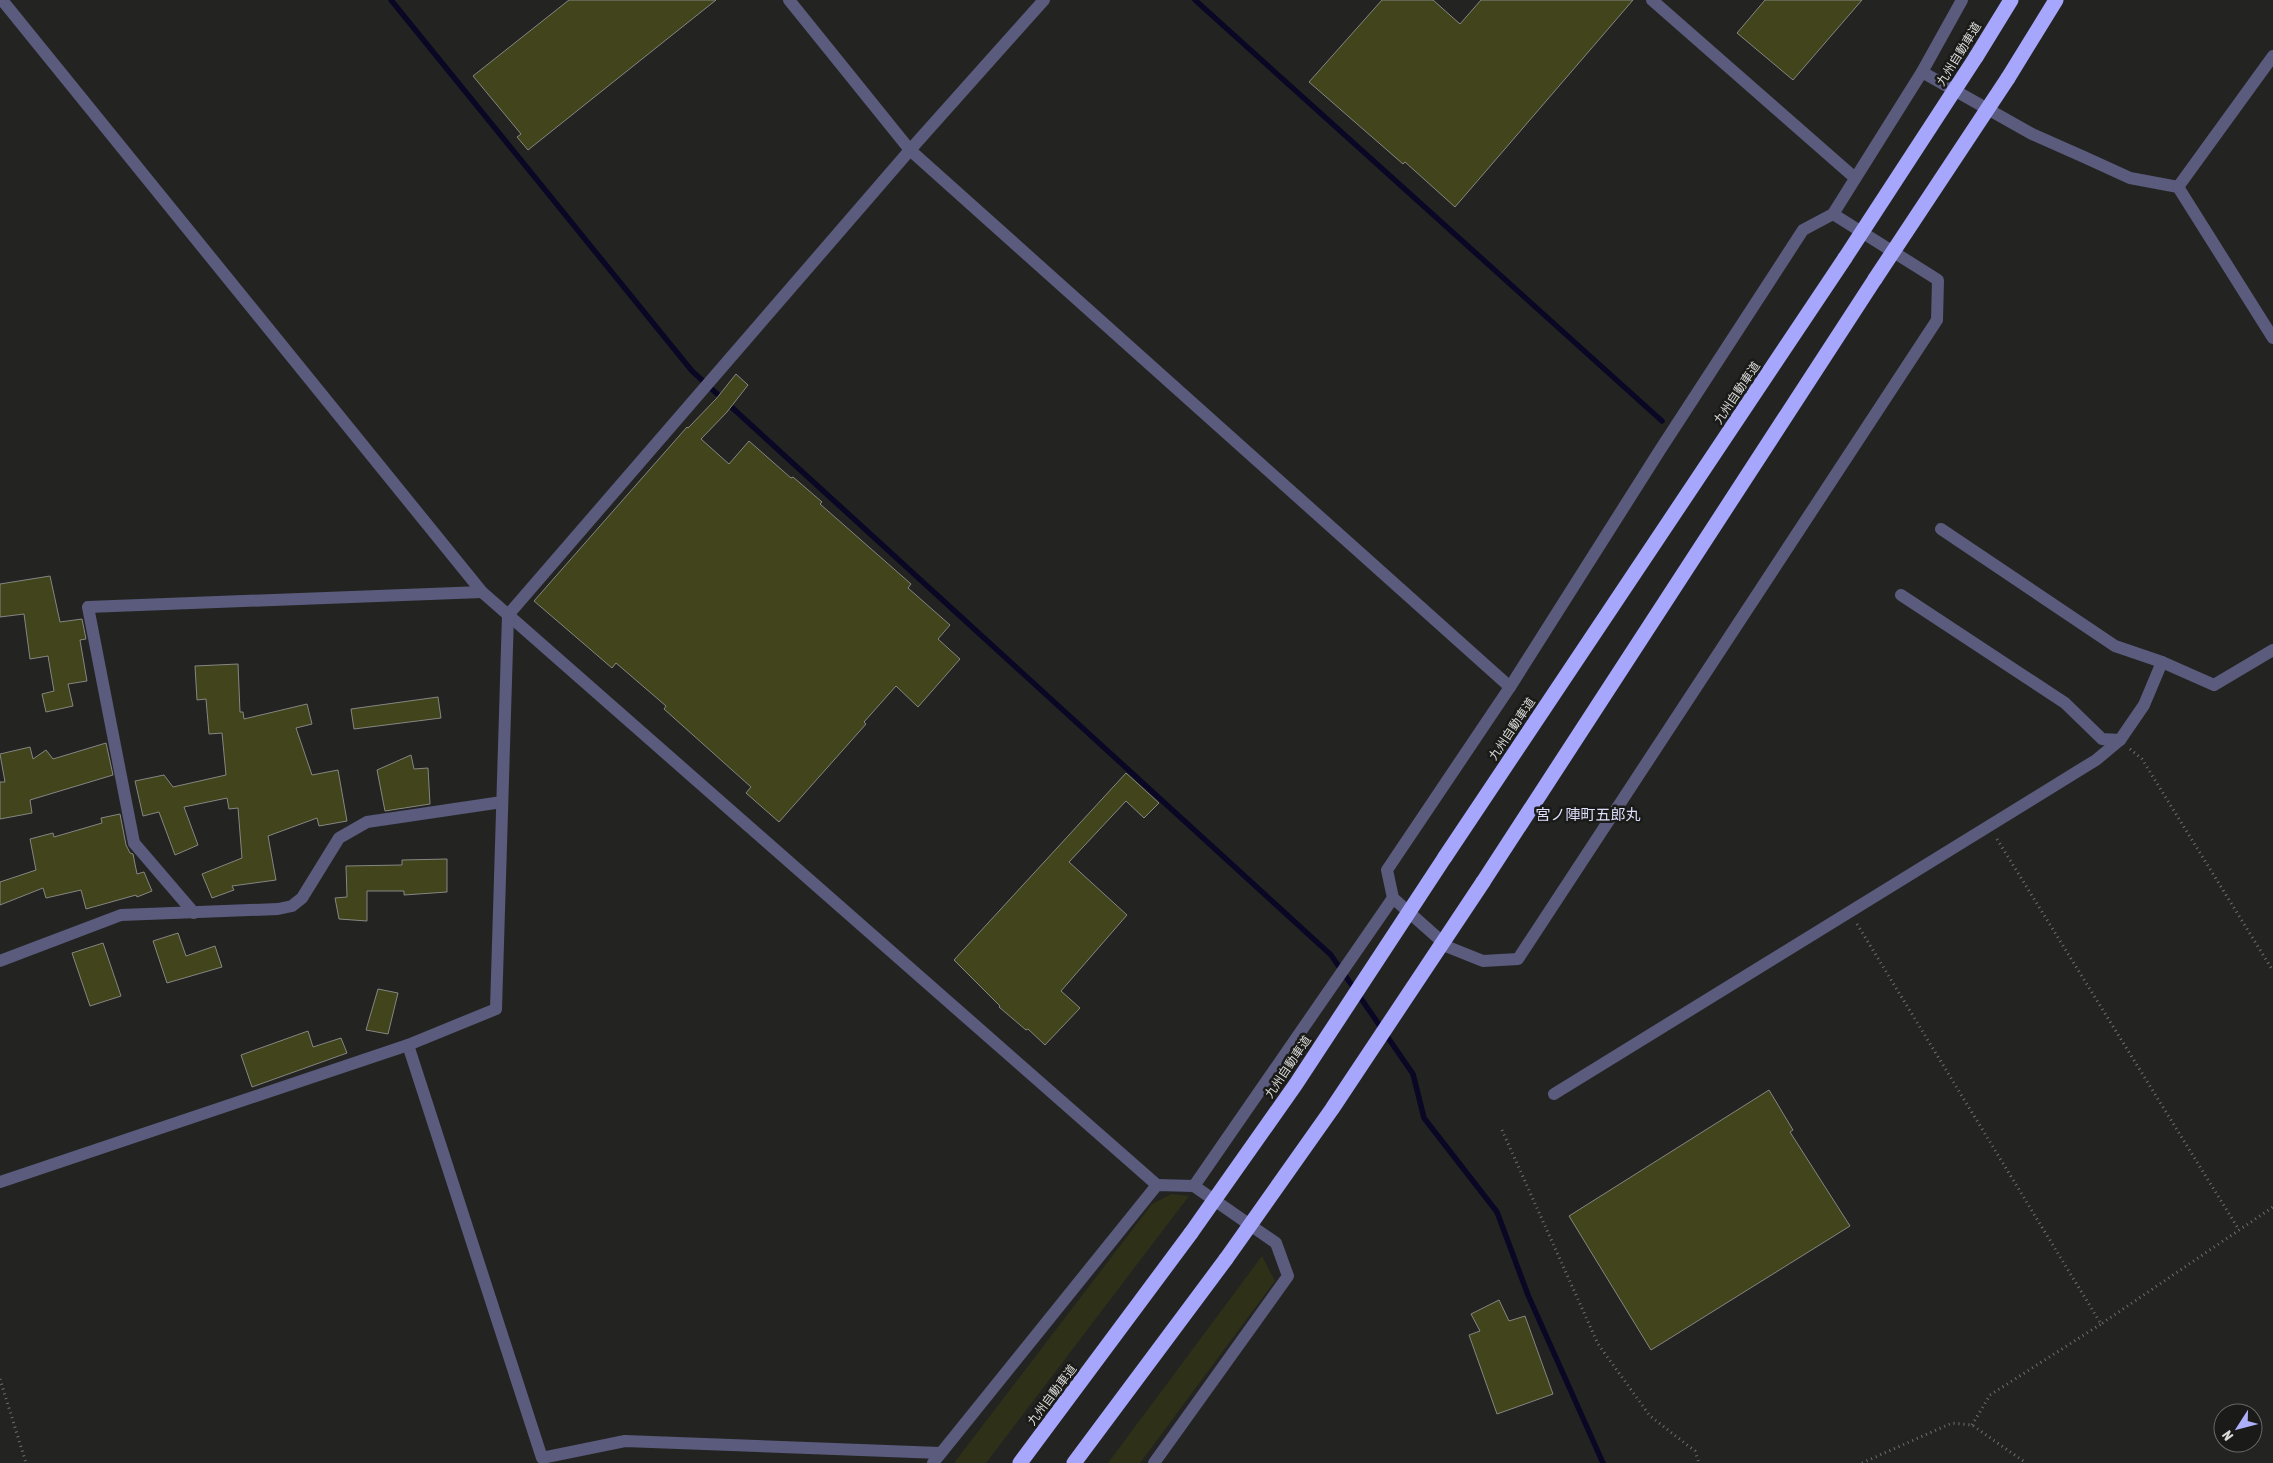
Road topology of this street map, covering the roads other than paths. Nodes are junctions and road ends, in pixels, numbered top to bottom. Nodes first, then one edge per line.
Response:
1 (2, 0) edge
2 (788, 0) edge
3 (1044, 0) edge
4 (1652, 0) edge
5 (1962, 0) edge
6 (2011, 0) edge
7 (2056, 0) edge
8 (2273, 56) edge
9 (1922, 72) junction
10 (910, 150) junction
11 (1855, 178) junction
12 (2178, 187) junction
13 (1833, 214) junction
14 (2273, 338) edge
15 (1941, 529) dead end
16 (482, 592) junction
17 (1901, 595) dead end
18 (508, 614) junction
19 (2273, 650) edge
20 (2162, 662) junction
21 (1510, 687) junction
22 (2120, 740) junction
23 (502, 802) junction
24 (1393, 898) junction
25 (194, 913) junction
26 (0, 961) edge
27 (408, 1044) junction
28 (1554, 1094) dead end
29 (0, 1182) edge
30 (1157, 1185) junction
31 (1194, 1186) junction
32 (937, 1458) edge
33 (1020, 1463) edge
34 (1074, 1463) edge
35 (1154, 1463) edge

1 - 16 street
2 - 10 street
3 - 10 street
4 - 11 street
5 - 9 street
6 - 33 highway, 九州自動車道, bridge
7 - 34 highway, bridge
8 - 12 street
9 - 11 street
9 - 12 street
10 - 18 street
10 - 21 street
11 - 13 street
12 - 14 street
13 - 21 street
13 - 24 street
15 - 20 street
16 - 18 street
16 - 25 street
17 - 22 street
18 - 23 street
18 - 30 street
19 - 20 street
20 - 22 street
21 - 24 street
22 - 28 street
23 - 25 street
23 - 27 street
24 - 31 street
25 - 26 street
27 - 29 street
27 - 32 street
30 - 31 street
30 - 32 street
31 - 35 street

